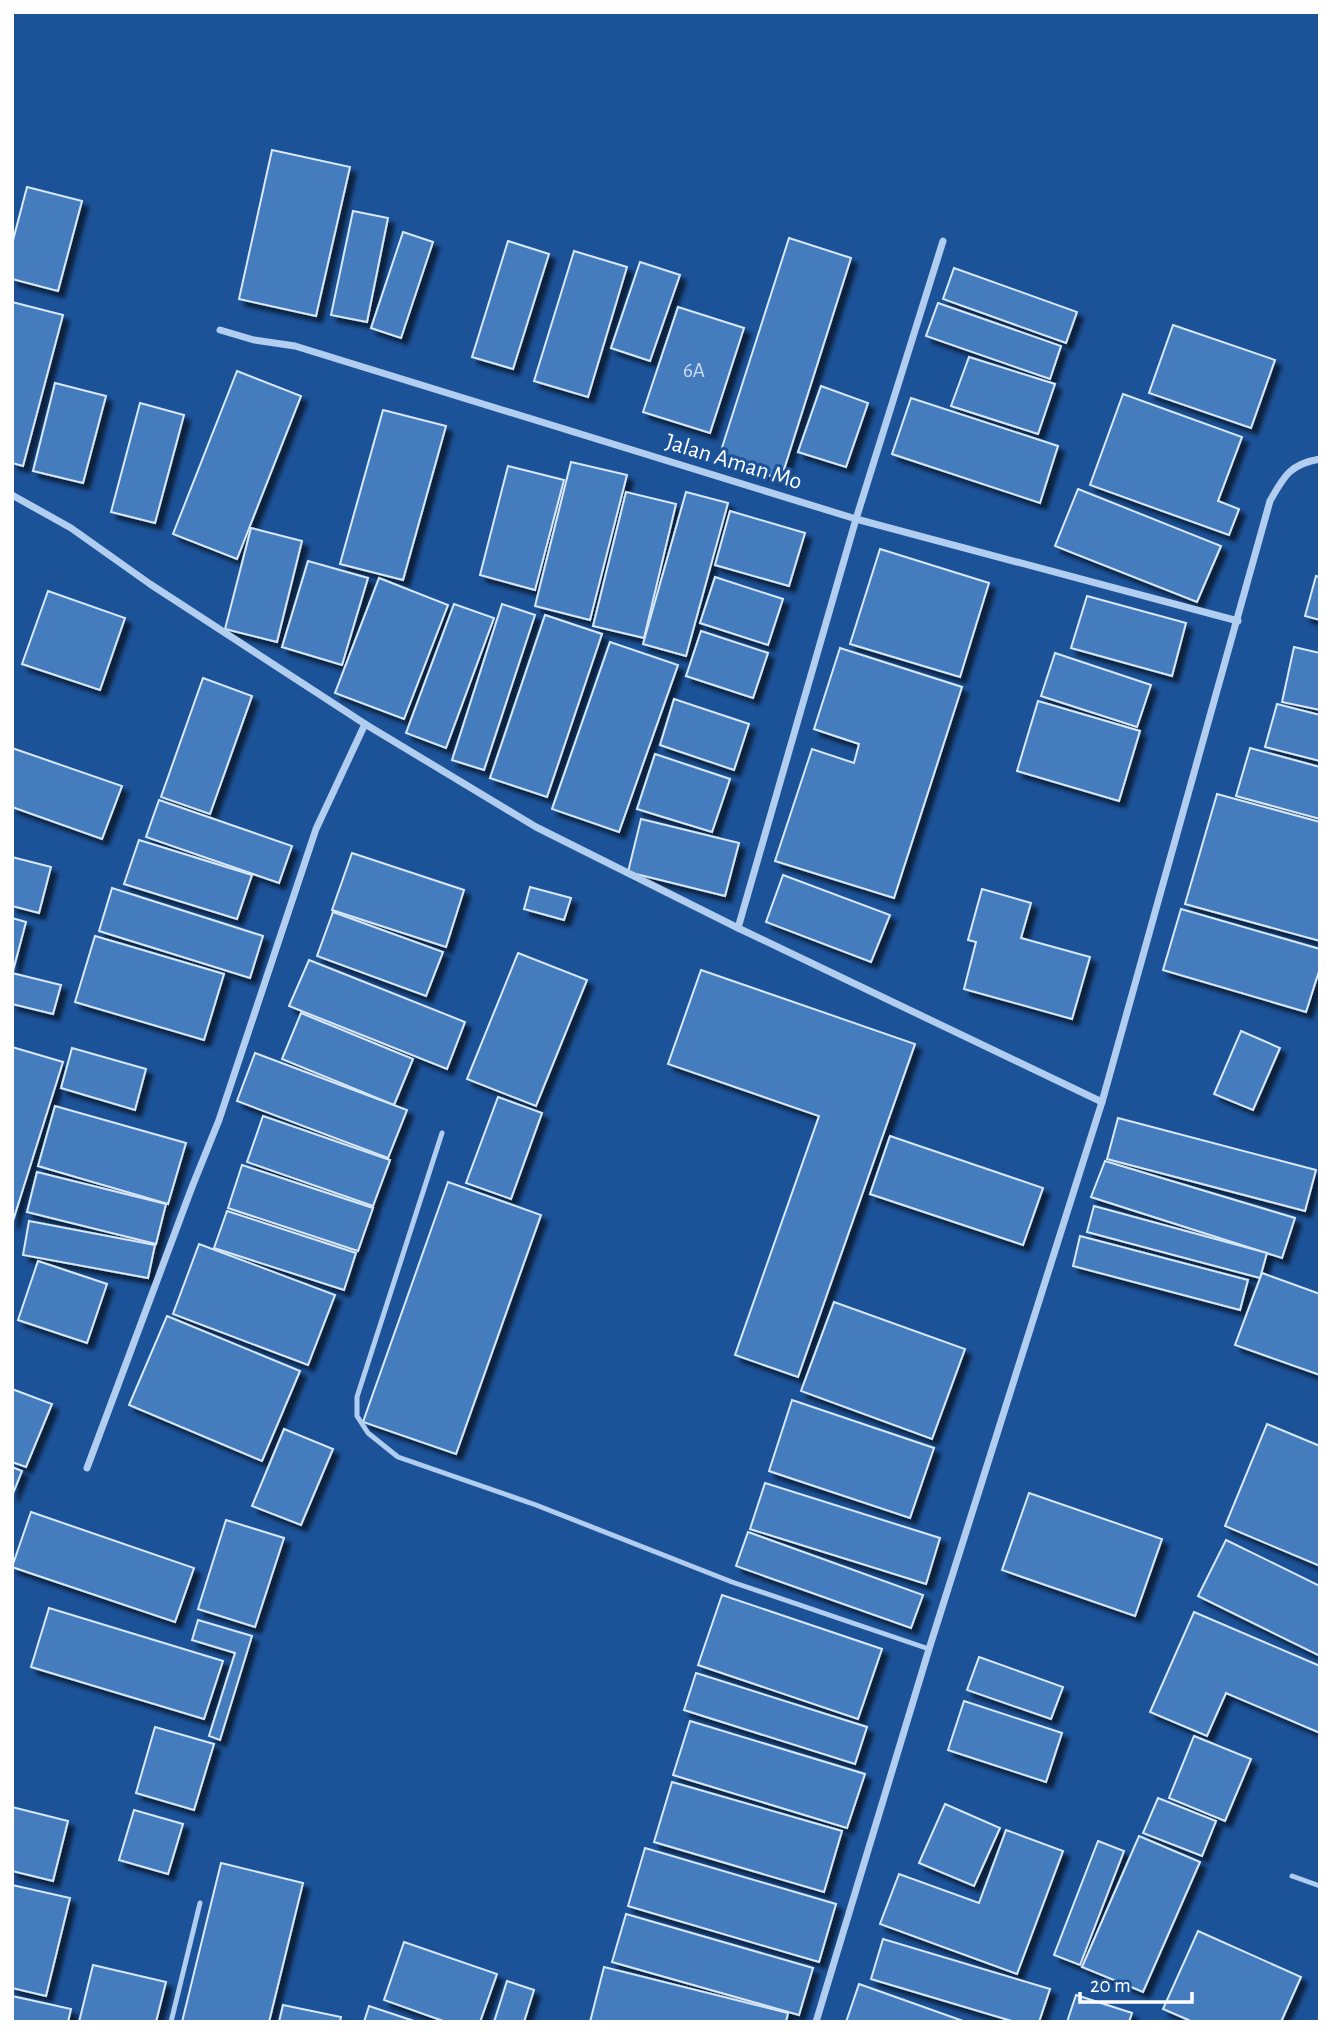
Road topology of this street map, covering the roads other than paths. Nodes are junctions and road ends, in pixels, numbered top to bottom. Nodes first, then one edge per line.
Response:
1 (943, 241) dead end
2 (220, 330) dead end
3 (1320, 459) edge
4 (12, 495) edge
5 (856, 519) junction
6 (1238, 621) junction
7 (365, 724) junction
8 (737, 928) junction
9 (1102, 1102) junction
10 (442, 1133) dead end
11 (87, 1468) dead end
12 (929, 1649) junction
13 (1292, 1876) dead end
14 (1320, 1886) edge
15 (200, 1903) dead end
16 (171, 2022) edge
17 (816, 2022) edge

1 - 5 street
2 - 5 street, Jalan Aman Mo
3 - 6 street
4 - 7 street
5 - 6 street, Jalan Aman Mo
5 - 8 street
6 - 9 street
7 - 8 street
7 - 11 street
8 - 9 street
9 - 12 street
10 - 12 lane
12 - 17 street
13 - 14 lane
15 - 16 lane

